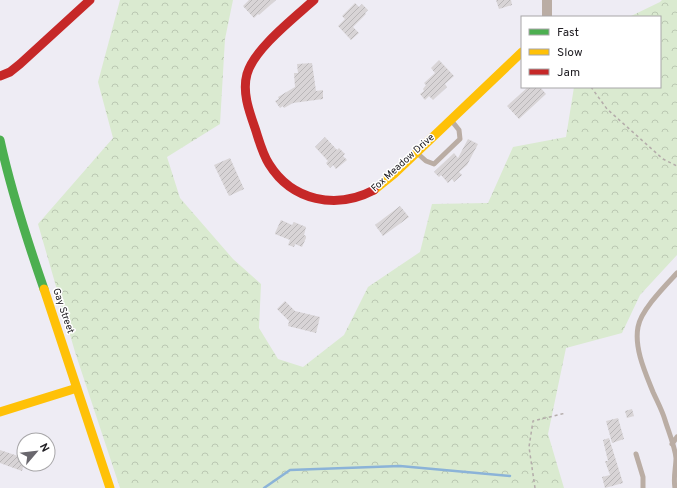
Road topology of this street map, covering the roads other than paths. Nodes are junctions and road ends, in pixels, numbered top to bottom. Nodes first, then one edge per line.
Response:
1 (90, 0) edge
2 (314, 0) edge
3 (547, 0) edge
4 (547, 16) edge
5 (521, 53) edge
6 (0, 76) edge
7 (450, 120) junction
8 (0, 140) edge
9 (416, 152) junction
10 (677, 273) edge
11 (77, 388) junction
12 (0, 412) edge
13 (677, 436) edge
14 (672, 444) junction
15 (636, 454) dead end
16 (110, 488) edge
17 (643, 488) edge
18 (675, 488) edge

1 - 6 street
2 - 9 street, Fox Meadow Drive
3 - 4 street
5 - 7 street, Fox Meadow Drive
7 - 9 street, Fox Meadow Drive
7 - 9 lane
8 - 11 street, Gay Street
10 - 14 lane
11 - 12 street
11 - 16 street, Gay Street
13 - 14 lane
14 - 18 lane
15 - 17 lane

